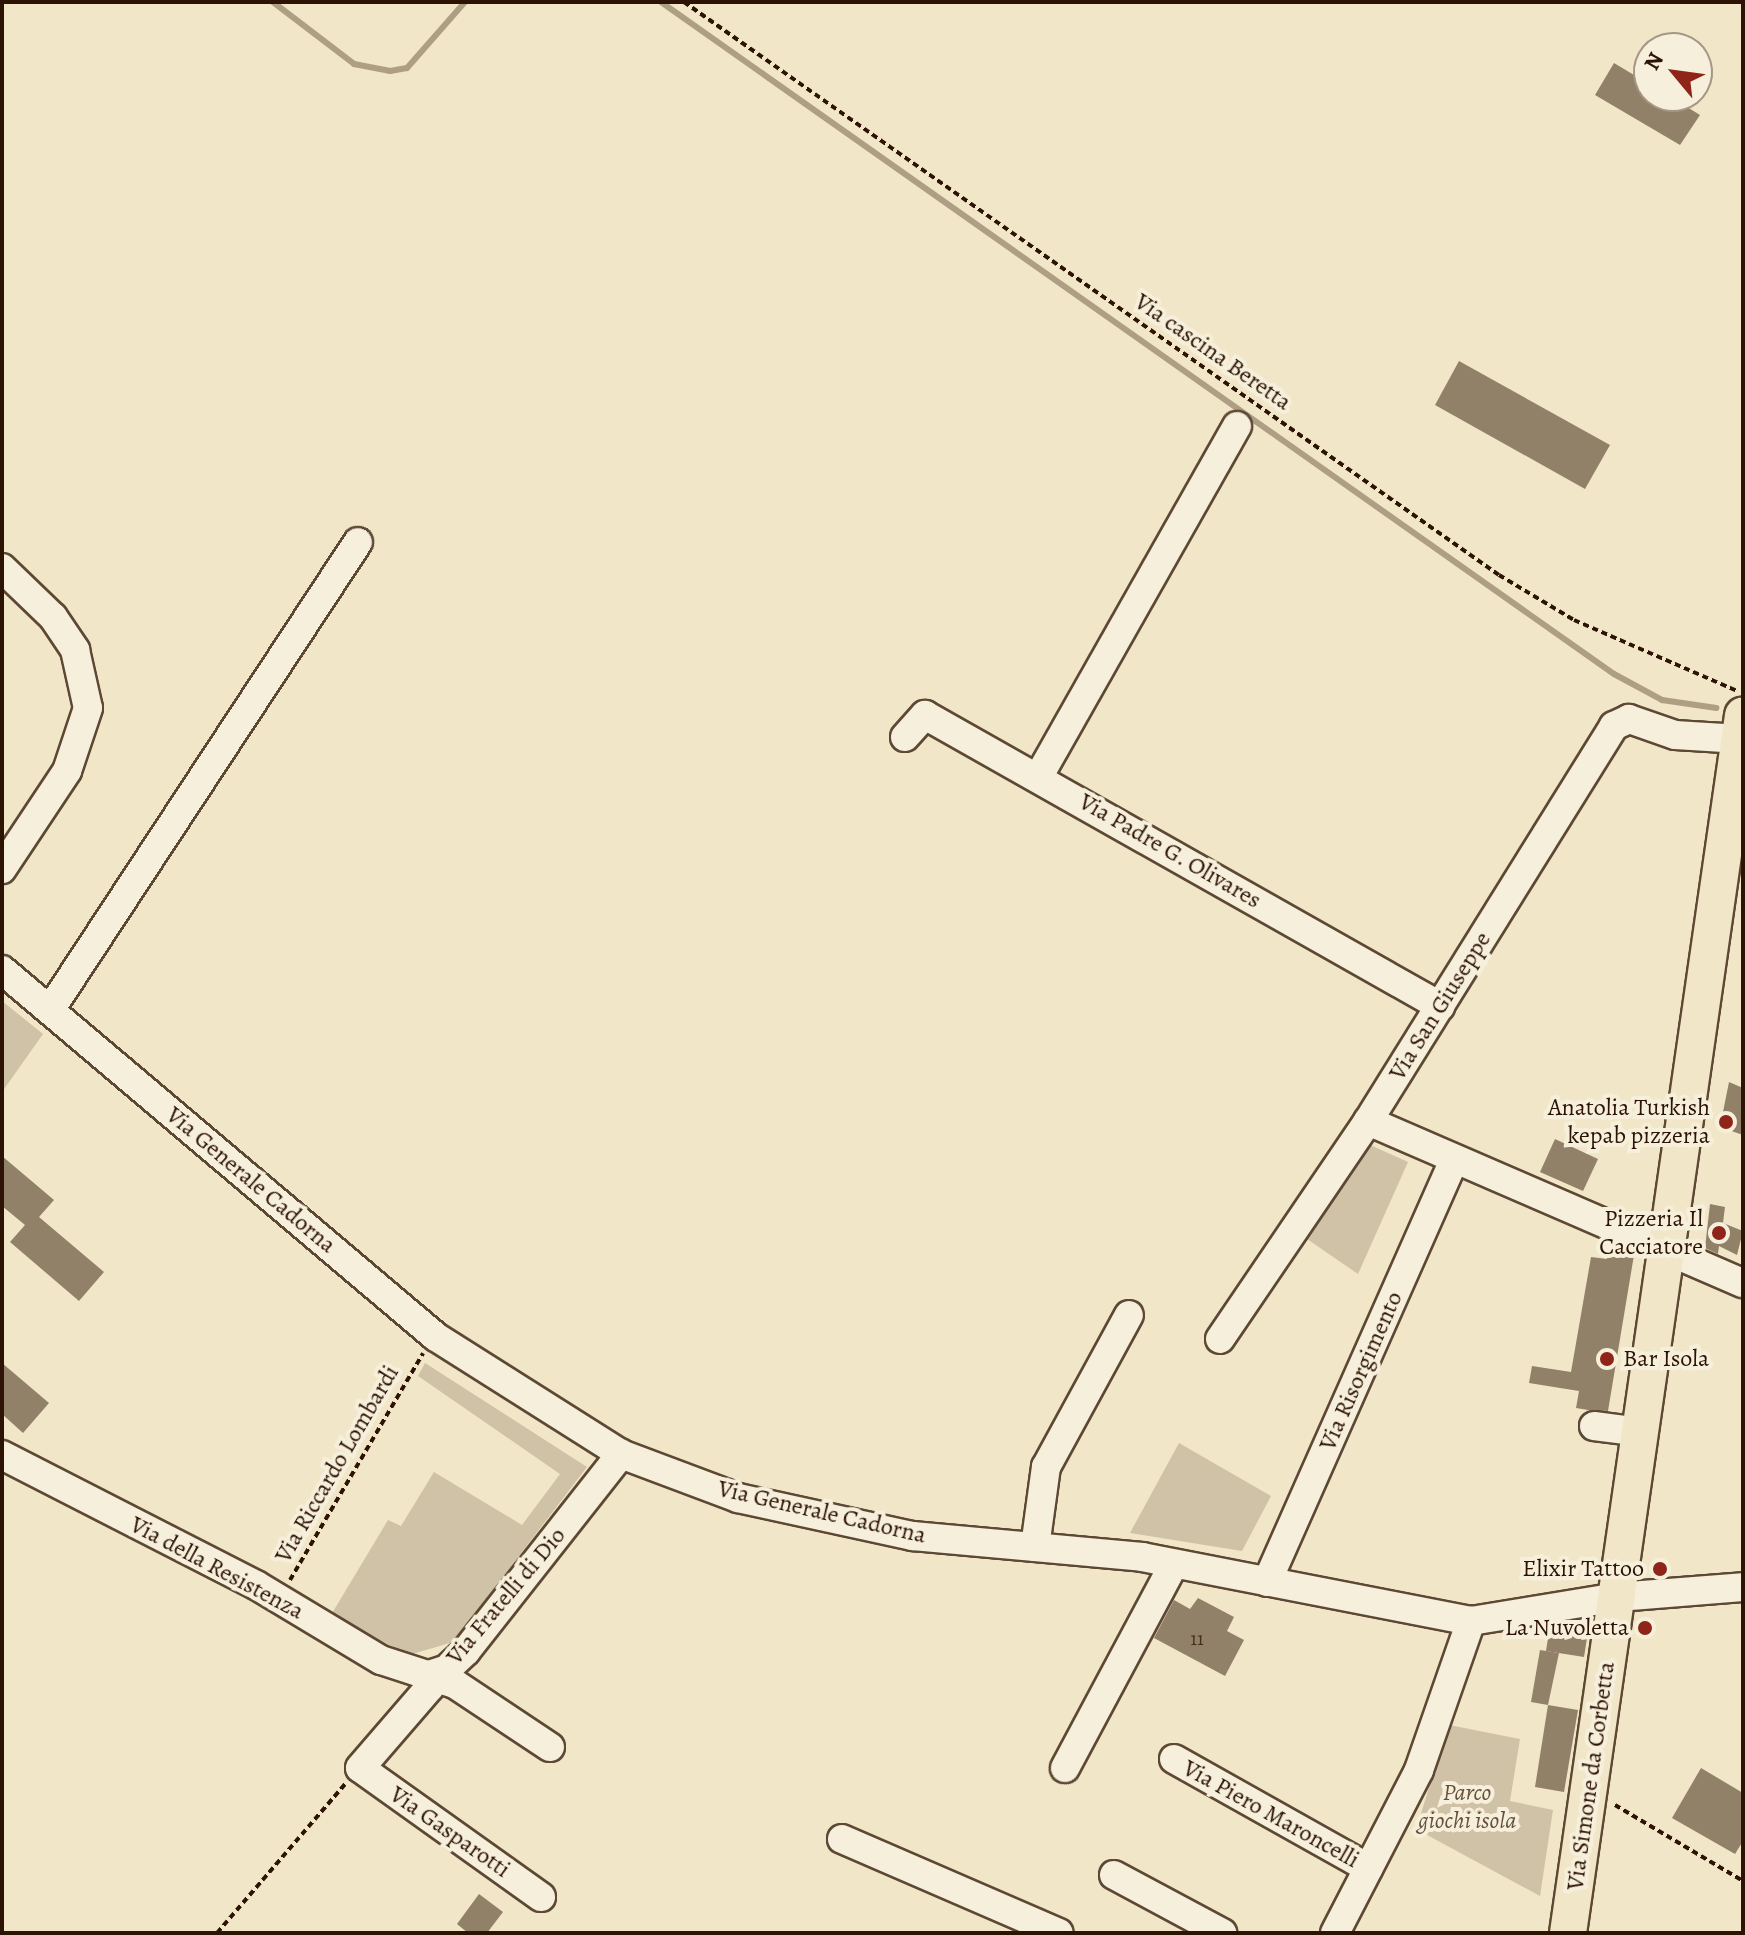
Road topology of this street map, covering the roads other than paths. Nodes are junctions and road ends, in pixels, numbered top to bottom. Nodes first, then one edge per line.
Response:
1 (1237, 426) dead end
2 (358, 542) dead end
3 (2, 568) edge
4 (1741, 728) edge
5 (905, 737) dead end
6 (1039, 776) junction
7 (2, 869) edge
8 (2, 970) edge
9 (1440, 1006) junction
10 (50, 1010) junction
11 (1368, 1121) junction
12 (1454, 1160) junction
13 (1666, 1251) junction
14 (1743, 1283) edge
15 (1129, 1315) dead end
16 (1220, 1339) dead end
17 (1594, 1426) dead end
18 (1640, 1432) junction
19 (621, 1454) junction
20 (2, 1455) edge
21 (1035, 1547) junction
22 (1174, 1564) junction
23 (1267, 1582) junction
24 (1743, 1587) edge
25 (1617, 1597) junction
26 (1471, 1621) junction
27 (432, 1674) junction
28 (550, 1747) dead end
29 (1174, 1759) dead end
30 (360, 1768) joint
31 (1065, 1768) dead end
32 (842, 1839) dead end
33 (1368, 1868) junction
34 (1114, 1875) dead end
35 (541, 1897) dead end
36 (1059, 1933) edge
37 (1222, 1933) edge
38 (1335, 1933) edge
39 (1568, 1933) edge

1 - 6 street
2 - 10 street
3 - 7 street
4 - 9 street, Via San Giuseppe
4 - 13 main road, Via Simone da Corbetta
5 - 6 street, Via Padre G. Olivares
6 - 9 street, Via Padre G. Olivares
8 - 10 street, Via Generale Cadorna
9 - 11 street, Via San Giuseppe
10 - 19 street, Via Generale Cadorna
11 - 12 street
11 - 16 street, Via San Giuseppe
12 - 13 street
12 - 23 street, Via Risorgimento
13 - 14 street
13 - 18 main road, Via Simone da Corbetta
15 - 21 street
17 - 18 street
18 - 25 main road, Via Simone da Corbetta
19 - 21 street, Via Generale Cadorna
19 - 27 street, Via Fratelli di Dio
20 - 27 street, Via della Resistenza
21 - 22 street, Via Generale Cadorna
22 - 23 street, Via Generale Cadorna
22 - 31 street
23 - 26 street, Via Generale Cadorna
24 - 25 street, Via Generale Cadorna
25 - 26 street, Via Generale Cadorna
25 - 39 main road, Via Simone da Corbetta
26 - 33 street
27 - 28 street, Via della Resistenza
27 - 30 street, Via Fratelli di Dio
29 - 33 street, Via Piero Maroncelli
30 - 35 street, Via Gasparotti
32 - 36 street
33 - 38 street
34 - 37 street

